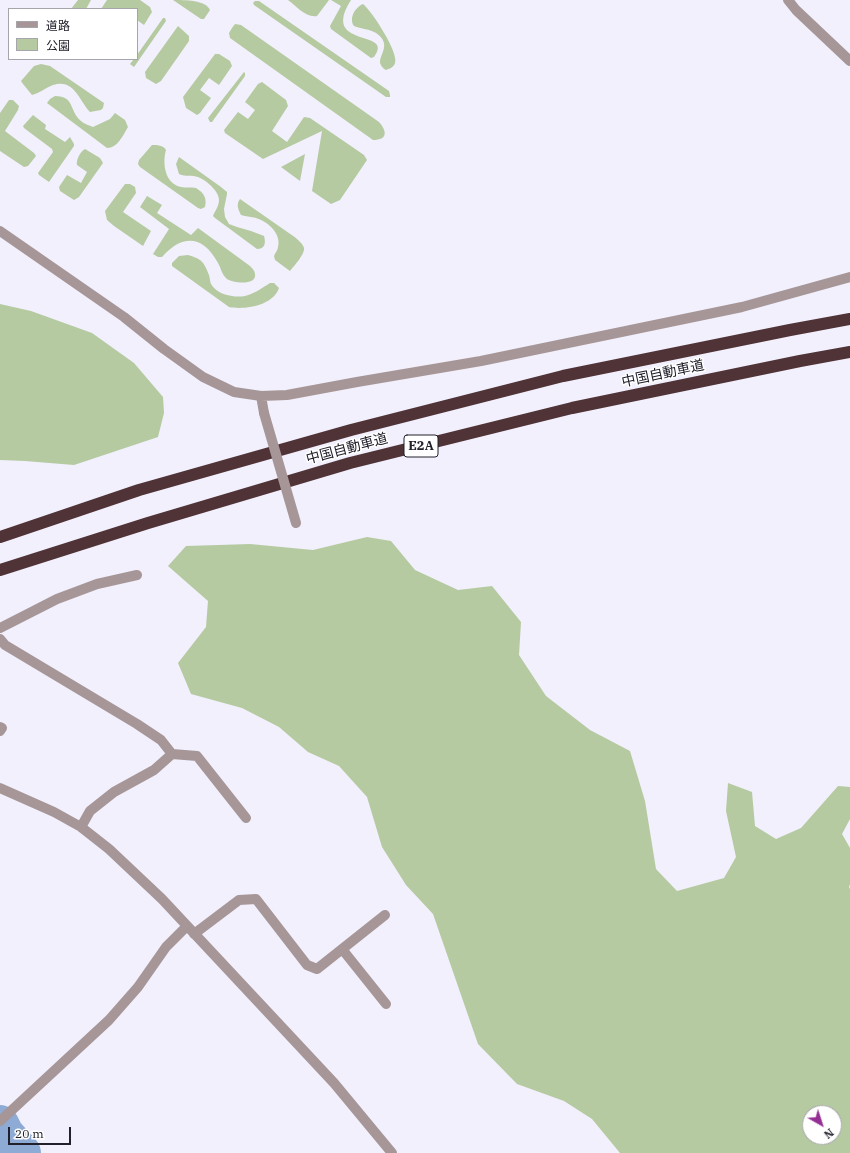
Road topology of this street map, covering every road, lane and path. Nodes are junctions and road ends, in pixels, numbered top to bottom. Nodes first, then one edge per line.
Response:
1 (788, 0) edge
2 (850, 61) edge
3 (0, 231) edge
4 (850, 277) edge
5 (850, 319) edge
6 (850, 352) edge
7 (261, 396) junction
8 (296, 523) dead end
9 (0, 537) edge
10 (0, 570) edge
11 (137, 575) dead end
12 (0, 628) edge
13 (0, 639) edge
14 (0, 726) edge
15 (0, 731) edge
16 (172, 754) junction
17 (0, 788) edge
18 (246, 818) dead end
19 (81, 827) junction
20 (385, 915) dead end
21 (187, 926) junction
22 (194, 934) junction
23 (342, 949) junction
24 (386, 1004) dead end
25 (4, 1118) edge
26 (392, 1153) edge

1 - 2 street
3 - 7 street
4 - 7 street
5 - 9 highway, 中国自動車道 / E2A
6 - 10 highway, 中国自動車道 / E2A
7 - 8 street, bridge
11 - 12 street
13 - 16 street
14 - 15 street
16 - 18 street
16 - 19 street
17 - 19 street
19 - 21 street
20 - 23 street
21 - 22 street
21 - 25 street
22 - 23 street
22 - 26 street
23 - 24 street

